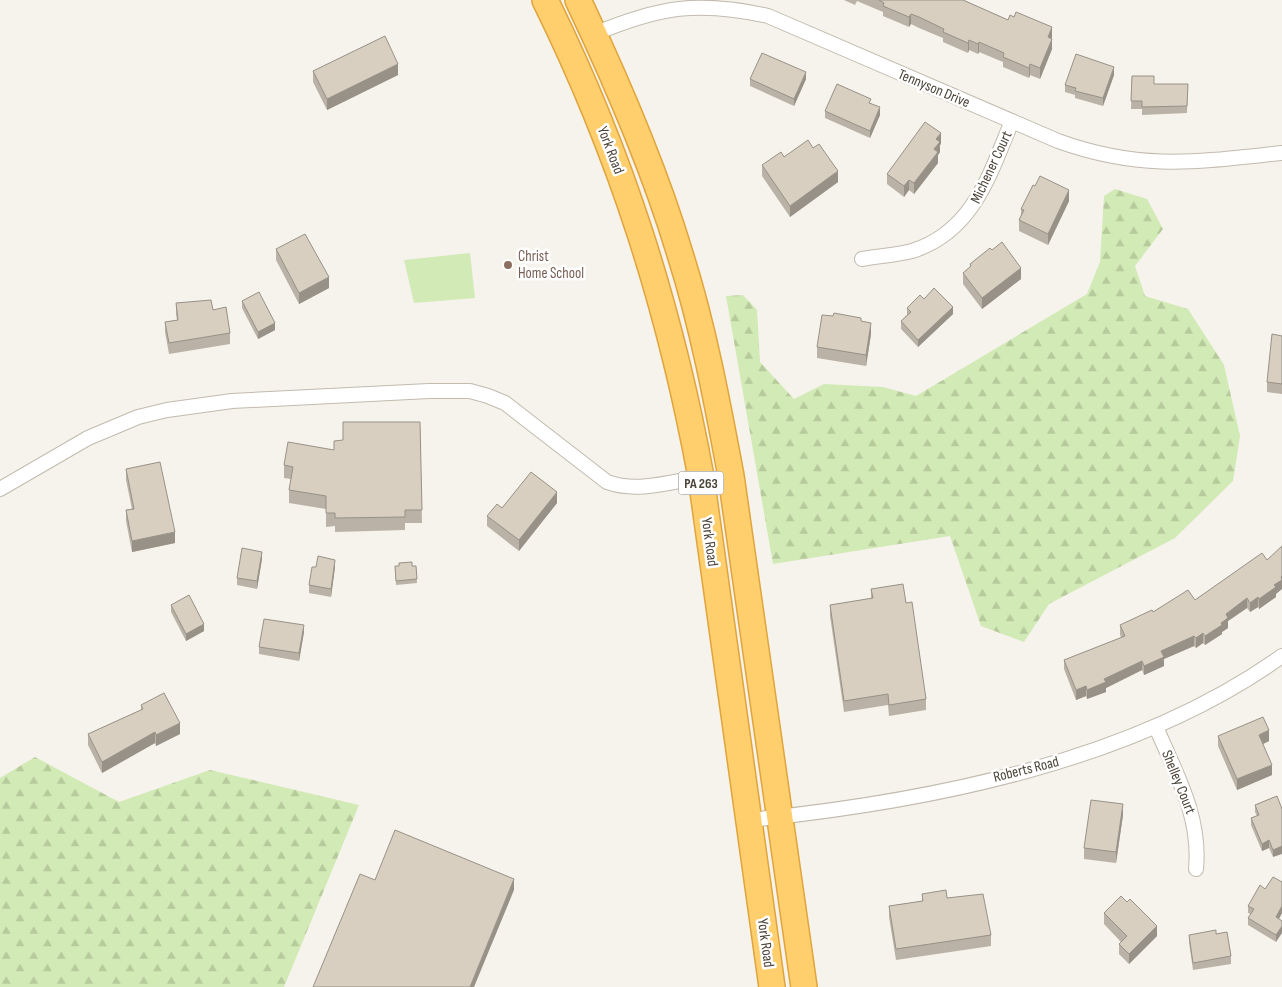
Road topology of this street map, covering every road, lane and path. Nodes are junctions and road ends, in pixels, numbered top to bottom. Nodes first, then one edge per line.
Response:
1 (545, 0) edge
2 (578, 0) edge
3 (594, 34) junction
4 (1012, 121) junction
5 (1282, 152) edge
6 (862, 259) dead end
7 (701, 477) junction
8 (0, 489) edge
9 (1282, 656) edge
10 (1156, 727) junction
11 (780, 817) junction
12 (748, 820) junction
13 (1196, 869) dead end
14 (772, 987) edge
15 (804, 987) edge

1 - 7 highway, York Road / PA 263
2 - 3 highway, York Road / PA 263
3 - 4 street, Tennyson Drive
3 - 11 highway, York Road / PA 263
4 - 5 street, Tennyson Drive
4 - 6 street, Michener Court
7 - 8 street
7 - 12 highway, York Road / PA 263
9 - 10 street, Roberts Road
10 - 11 street, Roberts Road
10 - 13 street, Shelley Court
11 - 12 street, Roberts Road
11 - 15 highway, York Road / PA 263
12 - 14 highway, York Road / PA 263

